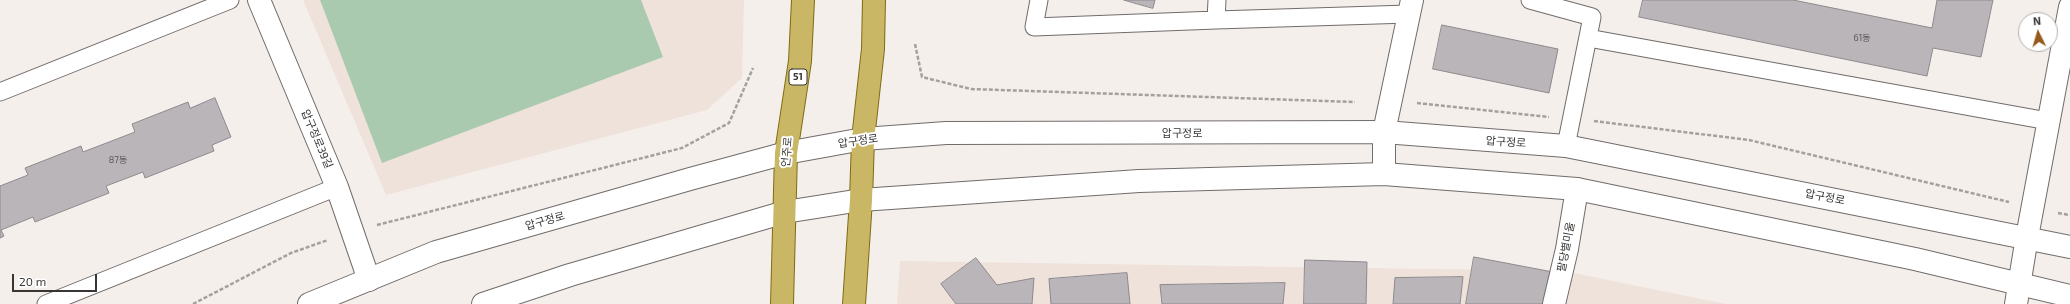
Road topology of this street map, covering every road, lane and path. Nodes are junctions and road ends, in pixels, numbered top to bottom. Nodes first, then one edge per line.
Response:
1 (230, 0) edge
2 (259, 0) edge
3 (803, 0) edge
4 (874, 0) edge
5 (1039, 0) edge
6 (1217, 0) edge
7 (1530, 0) edge
8 (1411, 7) edge
9 (2070, 7) edge
10 (1216, 20) junction
11 (1588, 38) junction
12 (915, 44) dead end
13 (2066, 48) edge
14 (753, 68) dead end
15 (0, 92) edge
16 (1354, 102) dead end
17 (1416, 103) dead end
18 (1572, 119) junction
19 (2048, 121) junction
20 (1384, 132) junction
21 (863, 139) junction
22 (1566, 146) junction
23 (786, 153) junction
24 (1384, 174) junction
25 (337, 187) junction
26 (1577, 189) junction
27 (861, 200) junction
28 (2032, 207) junction
29 (785, 212) junction
30 (2070, 215) edge
31 (352, 232) junction
32 (2027, 237) junction
33 (2070, 247) edge
34 (369, 280) junction
35 (2018, 295) edge
36 (2070, 296) edge
37 (46, 304) edge
38 (194, 304) edge
39 (309, 304) edge
40 (483, 304) edge
41 (782, 304) edge
42 (854, 304) edge
43 (1554, 304) edge

1 - 15 lane
2 - 25 main road, 압구정로39길
3 - 23 main road, 언주로 / 51
4 - 21 main road
5 - 10 lane
6 - 10 lane
7 - 11 lane
8 - 10 lane
8 - 20 main road
9 - 13 main road
11 - 18 lane
11 - 19 lane
12 - 16 path
13 - 19 main road
14 - 31 path
17 - 18 path
18 - 22 lane
18 - 28 path
19 - 28 main road
20 - 21 main road, 압구정로
20 - 22 main road, 압구정로
20 - 24 main road
21 - 23 main road, 압구정로
21 - 27 main road
22 - 32 main road, 압구정로
23 - 29 main road, 언주로 / 51
23 - 34 main road, 압구정로
24 - 26 main road
24 - 27 main road
25 - 31 main road, 압구정로39길
25 - 37 lane
26 - 35 main road
26 - 43 main road, 팔당별미울
27 - 29 main road
27 - 42 main road
28 - 30 path
28 - 32 main road
29 - 40 main road
29 - 41 main road, 언주로 / 51
31 - 34 main road, 압구정로39길
31 - 38 path
32 - 33 main road, 압구정로
32 - 35 main road
34 - 39 main road, 압구정로
35 - 36 main road

